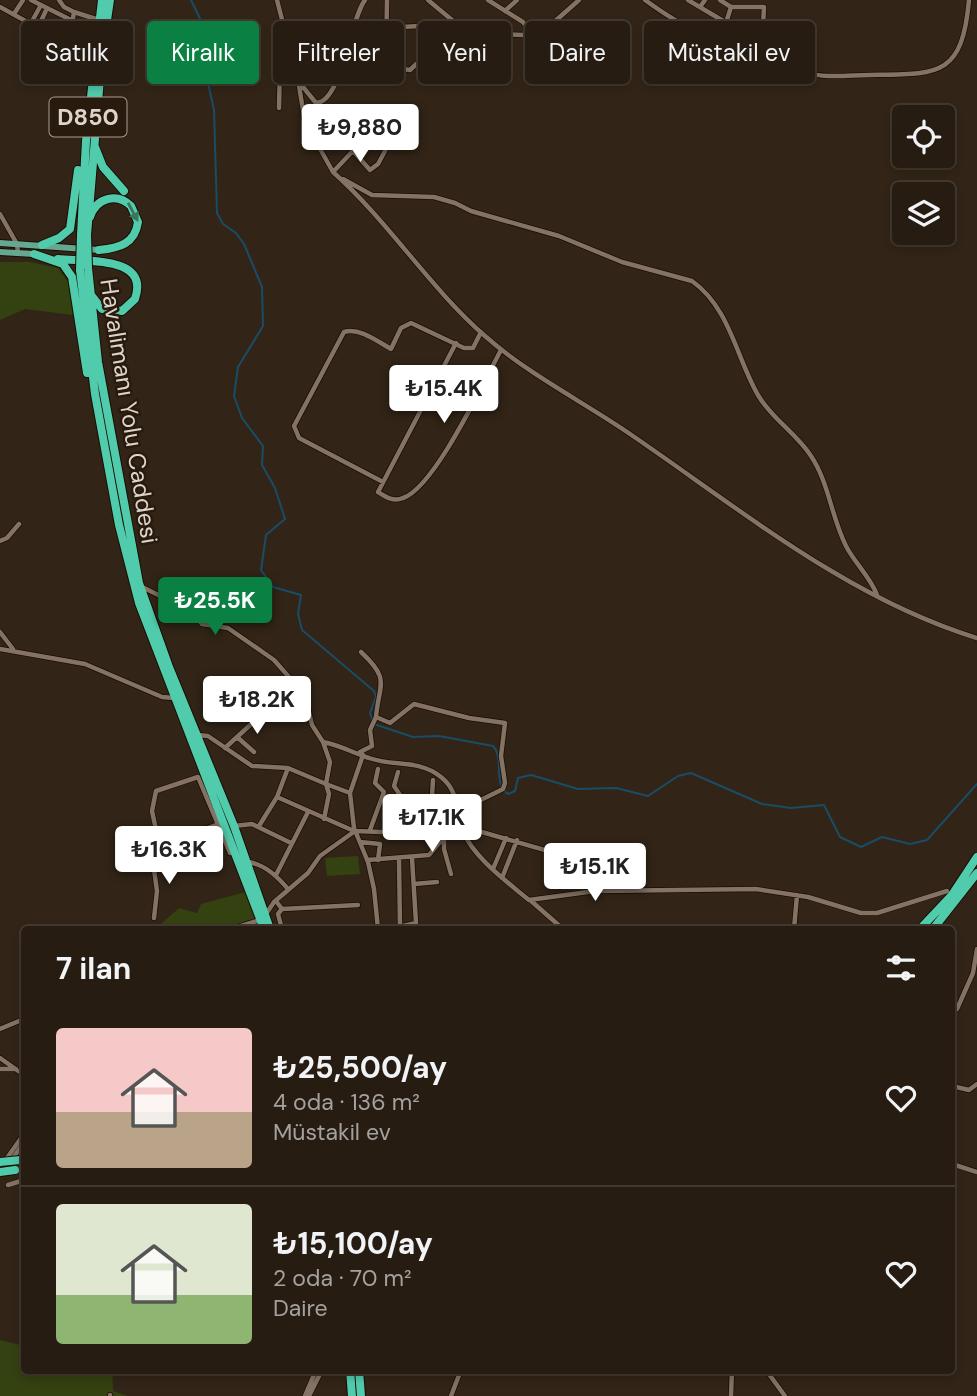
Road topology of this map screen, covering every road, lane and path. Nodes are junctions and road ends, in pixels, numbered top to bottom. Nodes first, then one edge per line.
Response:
1 (23, 0) edge
2 (31, 0) edge
3 (59, 0) edge
4 (104, 0) edge
5 (276, 0) edge
6 (365, 0) edge
7 (387, 0) edge
8 (428, 0) edge
9 (488, 0) edge
10 (517, 0) edge
11 (579, 0) edge
12 (645, 0) edge
13 (688, 0) edge
14 (705, 0) edge
15 (720, 0) edge
16 (752, 0) edge
17 (969, 0) edge
18 (567, 1) edge
19 (572, 6) junction
20 (0, 7) edge
21 (44, 7) junction
22 (700, 7) junction
23 (731, 7) junction
24 (752, 7) junction
25 (505, 11) junction
26 (74, 12) junction
27 (14, 15) junction
28 (71, 20) joint
29 (99, 20) joint
30 (27, 21) edge
31 (33, 21) edge
32 (40, 21) edge
33 (281, 21) edge
34 (354, 21) edge
35 (387, 21) edge
36 (453, 21) edge
37 (555, 21) edge
38 (682, 21) edge
39 (723, 21) edge
40 (727, 21) edge
41 (763, 21) edge
42 (525, 25) edge
43 (815, 73) edge
44 (91, 84) edge
45 (92, 84) edge
46 (280, 84) edge
47 (298, 84) edge
48 (300, 84) edge
49 (334, 84) edge
50 (279, 108) dead end
51 (366, 137) dead end
52 (94, 141) junction
53 (385, 151) dead end
54 (354, 152) junction
55 (335, 173) junction
56 (124, 191) dead end
57 (0, 214) edge
58 (88, 223) junction
59 (84, 235) junction
60 (0, 243) edge
61 (17, 244) junction
62 (42, 245) junction
63 (99, 250) joint
64 (0, 252) edge
65 (18, 253) junction
66 (34, 254) joint
67 (55, 259) junction
68 (84, 269) junction
69 (89, 290) junction
70 (481, 332) junction
71 (456, 344) junction
72 (501, 350) junction
73 (108, 467) junction
74 (383, 482) junction
75 (19, 524) dead end
76 (0, 541) edge
77 (139, 586) junction
78 (877, 596) junction
79 (0, 632) edge
80 (977, 638) edge
81 (0, 649) edge
82 (13, 650) junction
83 (361, 652) dead end
84 (174, 698) junction
85 (272, 705) dead end
86 (374, 720) junction
87 (197, 735) junction
88 (237, 737) junction
89 (323, 742) junction
90 (225, 748) junction
91 (254, 752) dead end
92 (360, 753) junction
93 (288, 768) junction
94 (378, 769) dead end
95 (397, 772) dead end
96 (433, 780) dead end
97 (326, 784) junction
98 (350, 793) junction
99 (277, 797) junction
100 (396, 804) junction
101 (308, 812) junction
102 (458, 812) junction
103 (431, 813) junction
104 (324, 819) junction
105 (216, 825) junction
106 (234, 826) junction
107 (259, 826) junction
108 (461, 826) junction
109 (444, 827) junction
110 (370, 830) junction
111 (385, 830) junction
112 (355, 831) junction
113 (445, 836) junction
114 (506, 838) junction
115 (517, 841) junction
116 (360, 842) junction
117 (291, 843) junction
118 (159, 844) junction
119 (236, 852) junction
120 (977, 857) edge
121 (412, 858) junction
122 (399, 859) junction
123 (367, 860) junction
124 (378, 860) junction
125 (247, 862) junction
126 (493, 870) junction
127 (977, 873) edge
128 (451, 874) dead end
129 (276, 875) junction
130 (502, 878) junction
131 (437, 882) dead end
132 (414, 884) junction
133 (288, 889) junction
134 (597, 891) junction
135 (947, 891) dead end
136 (797, 895) junction
137 (530, 900) junction
138 (261, 901) junction
139 (275, 902) junction
140 (358, 905) dead end
141 (282, 909) junction
142 (154, 918) dead end
143 (260, 919) junction
144 (240, 926) edge
145 (256, 926) edge
146 (263, 926) edge
147 (267, 926) edge
148 (281, 926) edge
149 (378, 926) edge
150 (400, 926) edge
151 (406, 926) edge
152 (560, 926) edge
153 (794, 926) edge
154 (923, 926) edge
155 (935, 926) edge
156 (977, 948) edge
157 (955, 1010) edge
158 (21, 1020) edge
159 (0, 1029) edge
160 (0, 1058) edge
161 (0, 1069) edge
162 (16, 1069) junction
163 (21, 1073) edge
164 (955, 1087) edge
165 (976, 1087) edge
166 (21, 1138) edge
167 (21, 1147) edge
168 (21, 1160) edge
169 (0, 1162) edge
170 (955, 1165) edge
171 (0, 1170) edge
172 (21, 1170) edge
173 (977, 1172) edge
174 (0, 1180) edge
175 (21, 1181) edge
176 (8, 1185) dead end
177 (315, 1374) edge
178 (320, 1374) edge
179 (352, 1374) edge
180 (352, 1374) edge
181 (352, 1374) edge
182 (459, 1374) edge
183 (732, 1374) edge
184 (769, 1374) edge
185 (307, 1396) edge
186 (354, 1396) edge
187 (451, 1396) edge
188 (731, 1396) edge
189 (785, 1396) edge

1 - 27 street
2 - 21 street
3 - 26 street
4 - 29 highway, Havalimanı Yolu Caddesi / D850
4 - 52 highway, Havalimanı Yolu Caddesi / D850
5 - 33 street
6 - 34 street
7 - 35 street
8 - 36 street
9 - 25 street
10 - 25 street
11 - 19 street
12 - 38 street
13 - 22 street
14 - 22 street
15 - 23 street
16 - 24 street
17 - 43 street
18 - 19 street
19 - 37 street
20 - 27 street
21 - 28 street
21 - 31 street
21 - 32 street
22 - 39 street
23 - 24 street
23 - 40 street
24 - 41 street
25 - 42 street
26 - 28 street
26 - 29 street
27 - 30 street
44 - 62 highway
45 - 59 highway, Havalimanı Yolu Caddesi / D850
46 - 50 street
47 - 55 street
48 - 49 street
51 - 54 street
52 - 56 highway
52 - 58 highway, Havalimanı Yolu Caddesi / D850
53 - 54 street
54 - 55 street
55 - 70 street
55 - 78 street
57 - 61 street
58 - 59 highway, Havalimanı Yolu Caddesi / D850
58 -> 63 highway
59 - 68 highway, Havalimanı Yolu Caddesi / D850, bridge
60 - 61 main road
61 - 62 main road
61 - 65 street
62 - 63 main road
64 - 65 main road
65 - 66 main road
66 - 67 highway
67 - 69 highway
67 - 73 highway
68 - 69 highway, Havalimanı Yolu Caddesi / D850
68 - 73 highway, Havalimanı Yolu Caddesi / D850
69 - 77 highway, Havalimanı Yolu Caddesi / D850
70 - 71 street
70 - 72 street
71 - 74 street
71 - 74 street
72 - 74 street
72 - 78 street
73 - 84 highway, Havalimanı Yolu Caddesi / D850
75 - 76 street
77 - 87 highway, Havalimanı Yolu Caddesi / D850
77 - 89 street
78 - 80 street
79 - 82 street
81 - 82 street
82 - 84 street
83 - 86 street
84 - 119 highway, Havalimanı Yolu Caddesi / D850
85 - 88 street
86 - 92 street
86 - 102 street
87 - 90 street
87 - 106 highway, Havalimanı Yolu Caddesi / D850
88 - 90 street
88 - 91 street
89 - 92 street
89 - 97 street
90 - 93 street
92 - 98 street
92 - 102 street
93 - 97 street
93 - 99 street
94 - 110 street
95 - 100 street
96 - 103 street
97 - 98 street
97 - 104 street
98 - 112 street
99 - 101 street
99 - 107 street
100 - 103 street
100 - 111 street
101 - 104 street
101 - 117 street
102 - 103 street
102 - 108 street
104 - 112 street
105 - 118 street
105 - 118 street
105 - 119 street
106 - 107 street
106 - 125 highway, Havalimanı Yolu Caddesi / D850
107 - 117 street
108 - 109 street
108 - 114 street
108 - 126 street
109 - 111 street
109 - 113 street
110 - 111 street
110 - 112 street
112 - 116 street
112 - 133 street
113 - 121 street
113 - 128 street
114 - 115 street
114 - 126 street
115 - 130 street
115 - 134 street
116 - 123 street
116 - 124 street
117 - 129 street
118 - 142 street
119 - 143 highway, Havalimanı Yolu Caddesi / D850
120 - 154 highway
121 - 122 street
121 - 132 street
122 - 124 street
122 - 150 street
123 - 124 street
123 - 149 street
125 - 129 street
125 - 138 highway, Havalimanı Yolu Caddesi / D850
126 - 130 street
127 - 155 highway
129 - 133 street
130 - 137 street
131 - 132 street
132 - 151 street
133 - 139 street
134 - 136 street
134 - 137 street
135 - 136 street
136 - 153 street
137 - 152 street
138 - 139 street
138 - 143 highway, Havalimanı Yolu Caddesi / D850
139 - 141 street
139 - 143 street
140 - 141 street
141 - 148 street
143 - 144 street
143 - 145 street
143 - 146 highway, Havalimanı Yolu Caddesi / D850
143 - 147 highway, Havalimanı Yolu Caddesi / D850
156 - 157 street
158 - 159 street
160 - 162 street
161 - 162 street
162 - 163 street
164 - 165 street
166 - 171 street
167 - 174 street
168 - 169 highway, bridge
170 - 173 street
171 - 172 highway, bridge
175 - 176 street
177 - 185 street
178 - 185 street
179 - 186 highway
180 - 186 highway
181 - 186 highway
182 - 187 street
183 - 188 street
184 - 189 street

